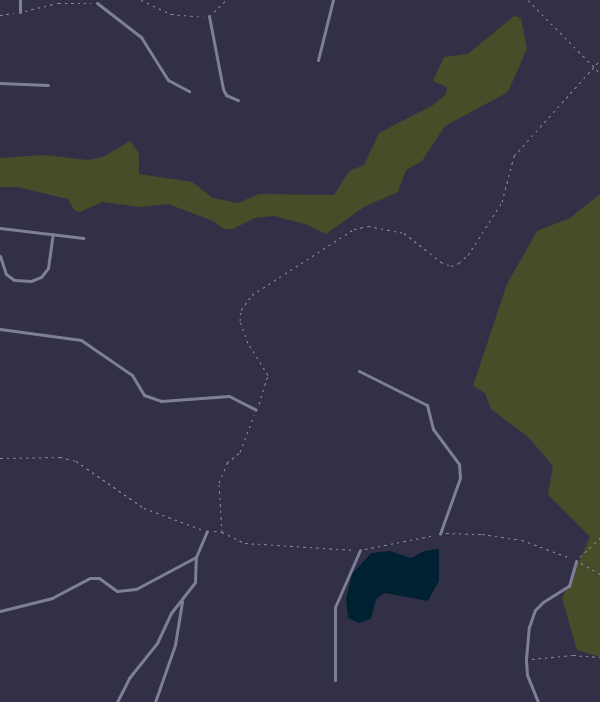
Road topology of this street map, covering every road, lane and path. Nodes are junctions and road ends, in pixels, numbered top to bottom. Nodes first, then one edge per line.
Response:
1 (20, 0) edge
2 (141, 0) edge
3 (226, 0) edge
4 (333, 0) edge
5 (528, 0) edge
6 (98, 2) joint
7 (20, 12) junction
8 (0, 15) edge
9 (209, 16) junction
10 (318, 60) dead end
11 (600, 60) edge
12 (594, 66) junction
13 (600, 73) edge
14 (0, 83) edge
15 (48, 85) dead end
16 (189, 91) dead end
17 (238, 100) dead end
18 (0, 228) edge
19 (53, 234) junction
20 (83, 238) dead end
21 (0, 256) edge
22 (0, 329) edge
23 (359, 372) dead end
24 (256, 410) junction
25 (0, 458) edge
26 (207, 531) junction
27 (222, 532) junction
28 (440, 534) junction
29 (600, 538) edge
30 (360, 550) junction
31 (196, 557) junction
32 (576, 561) junction
33 (600, 574) edge
34 (182, 602) junction
35 (0, 611) edge
36 (600, 656) edge
37 (526, 659) junction
38 (335, 680) dead end
39 (117, 702) edge
40 (155, 702) edge
41 (538, 702) edge

1 - 7 lane
2 - 9 path
3 - 9 path
4 - 10 lane
5 - 12 path
6 - 7 path
6 - 16 lane
7 - 8 path
9 - 17 lane
11 - 12 path
12 - 13 path
12 - 24 path
14 - 15 lane
18 - 19 lane
19 - 20 lane
19 - 21 lane
22 - 24 lane
23 - 28 lane
24 - 27 path
25 - 26 path
26 - 27 path
26 - 31 lane
27 - 30 path
28 - 30 path
28 - 32 path
29 - 32 path
30 - 38 lane
31 - 34 lane
31 - 35 lane
32 - 33 path
32 - 37 lane
34 - 39 lane
34 - 40 lane
36 - 37 path
37 - 41 lane

